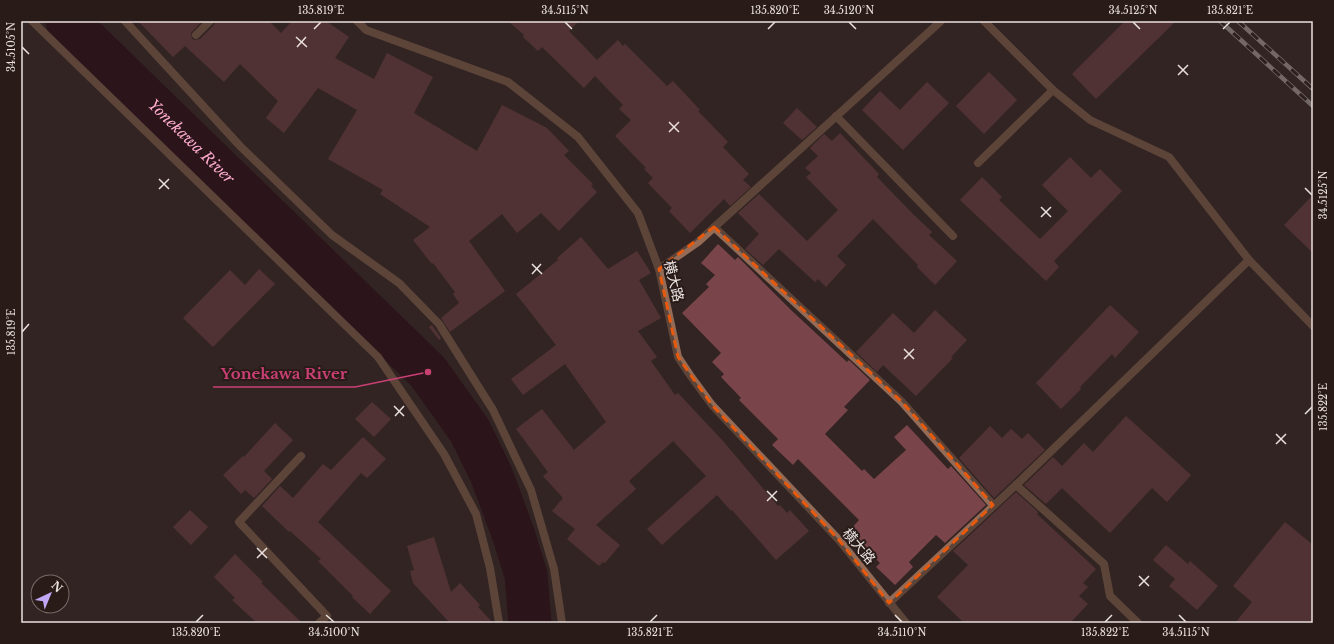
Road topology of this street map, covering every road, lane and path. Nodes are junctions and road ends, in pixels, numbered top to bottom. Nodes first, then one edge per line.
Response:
1 (32, 21) edge
2 (125, 21) edge
3 (210, 21) edge
4 (356, 21) edge
5 (941, 21) edge
6 (984, 21) edge
7 (196, 35) dead end
8 (1053, 90) junction
9 (836, 116) junction
10 (978, 163) dead end
11 (714, 227) junction
12 (953, 236) dead end
13 (1249, 260) junction
14 (659, 269) junction
15 (1313, 326) edge
16 (300, 456) dead end
17 (1016, 485) junction
18 (993, 505) junction
19 (889, 603) junction
20 (319, 623) edge
21 (499, 623) edge
22 (562, 623) edge
23 (906, 623) edge
24 (1138, 623) edge

1 - 21 street
2 - 22 street
3 - 7 street
4 - 14 street, 横大路
5 - 9 street
6 - 8 street
8 - 10 street
8 - 13 street
9 - 11 street
9 - 12 street
11 - 14 street
11 - 18 street
13 - 15 street
13 - 17 street
14 - 19 street, 横大路
16 - 20 street
17 - 18 street
17 - 24 street
18 - 19 street
19 - 23 street, 横大路

